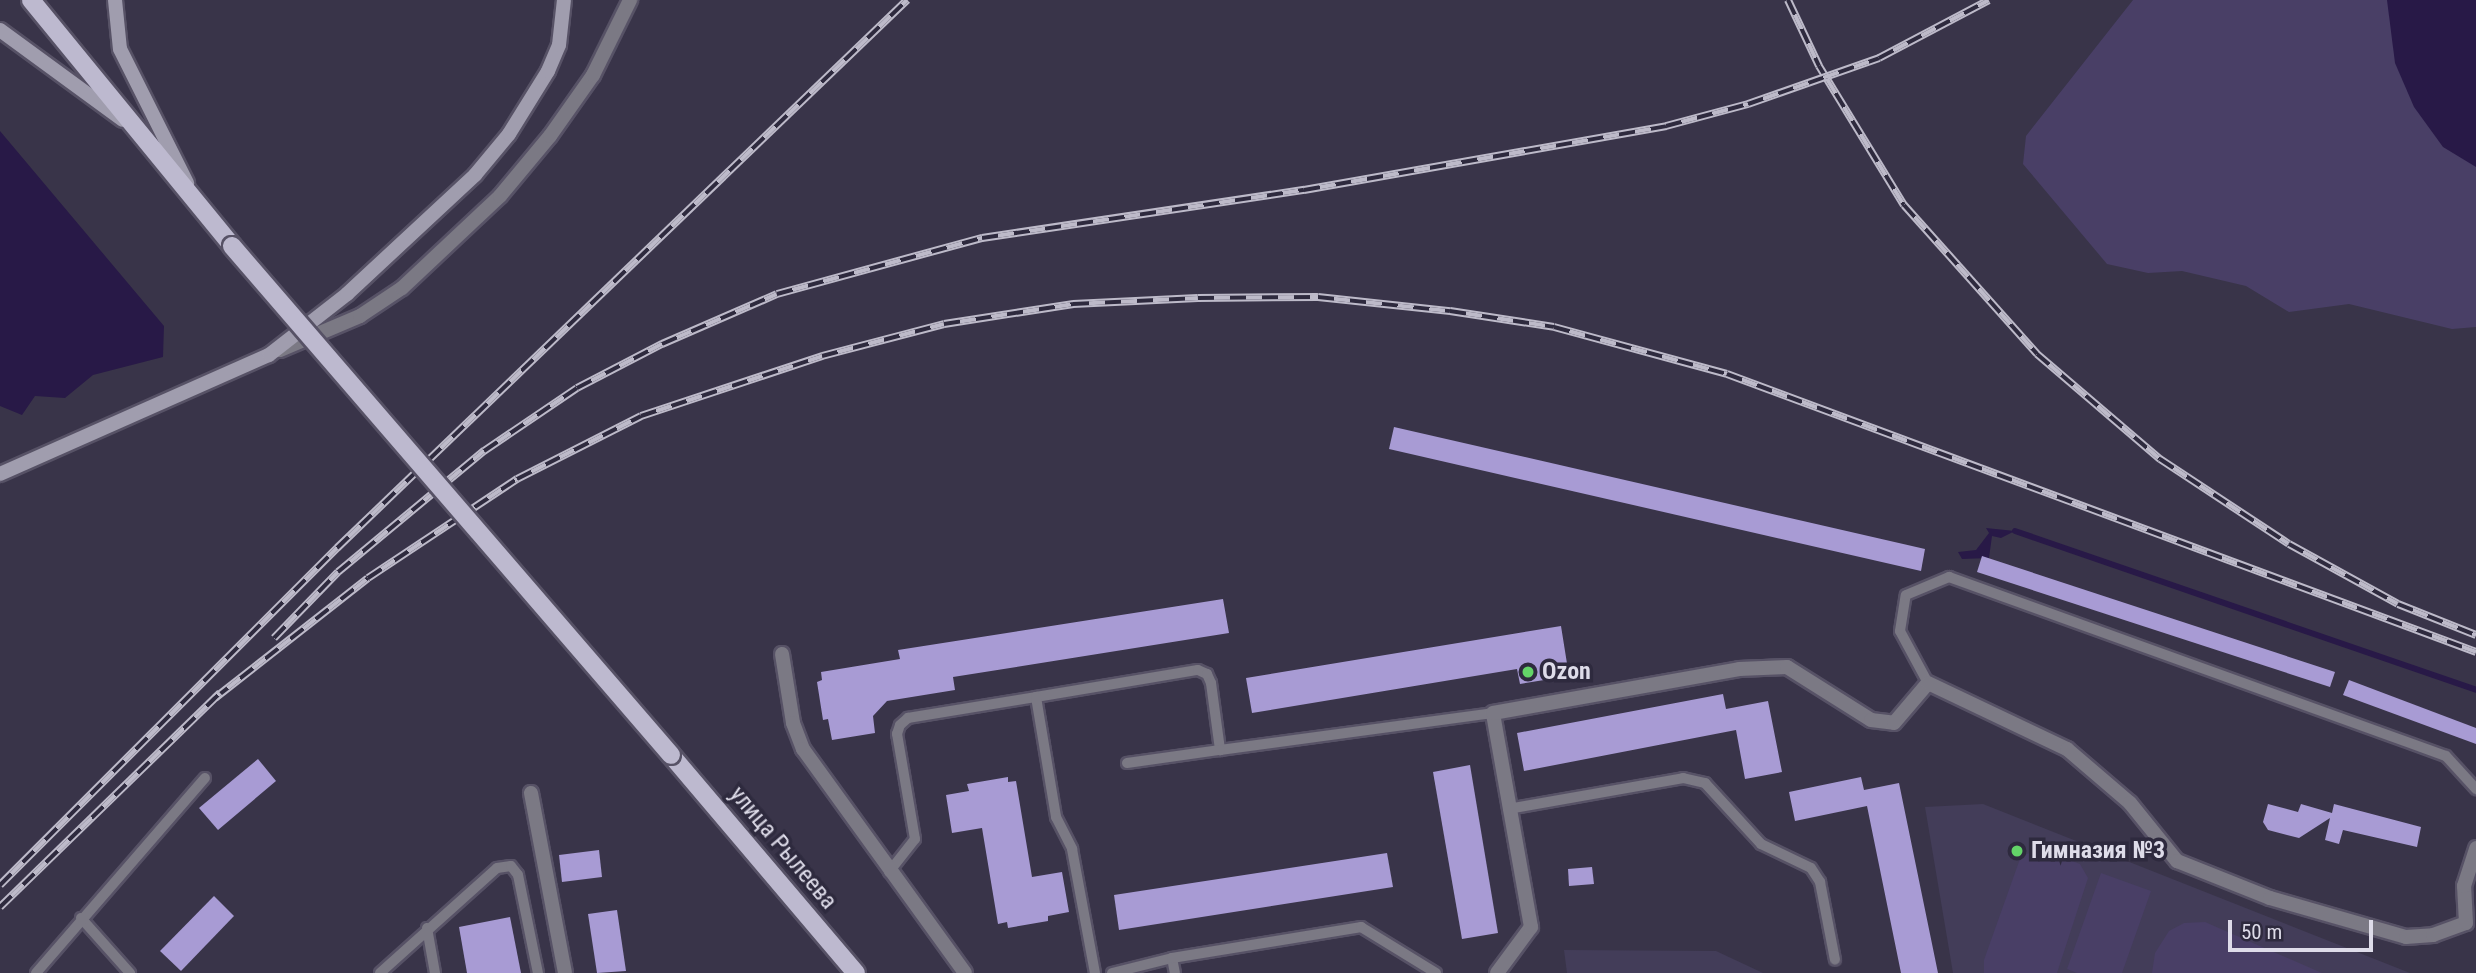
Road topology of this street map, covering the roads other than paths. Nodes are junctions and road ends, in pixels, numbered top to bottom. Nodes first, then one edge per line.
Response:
1 (32, 0) edge
2 (116, 0) edge
3 (564, 0) edge
4 (630, 0) edge
5 (0, 30) edge
6 (136, 130) junction
7 (201, 209) junction
8 (269, 355) junction
9 (0, 474) edge
10 (782, 654) dead end
11 (1928, 683) junction
12 (1036, 697) junction
13 (1493, 713) junction
14 (1220, 750) junction
15 (1127, 764) dead end
16 (205, 778) dead end
17 (2476, 789) edge
18 (531, 793) dead end
19 (1508, 809) junction
20 (2476, 848) edge
21 (888, 872) junction
22 (81, 918) junction
23 (427, 928) junction
24 (1172, 958) junction
25 (1835, 960) dead end
26 (36, 973) edge
27 (130, 973) edge
28 (380, 973) edge
29 (435, 973) edge
30 (538, 973) edge
31 (565, 973) edge
32 (856, 973) edge
33 (965, 973) edge
34 (1095, 973) edge
35 (1112, 973) edge
36 (1175, 973) edge
37 (1436, 973) edge
38 (1497, 973) edge

1 - 6 main road, улица Рылеева
2 - 7 street
3 - 8 street
4 - 8 street
5 - 6 street
6 - 7 main road, улица Рылеева
7 - 32 main road, улица Рылеева, bridge
8 - 9 street
10 - 21 street
11 - 13 street
11 - 17 lane
11 - 20 street
12 - 14 lane
12 - 21 lane
12 - 34 lane
13 - 14 lane
13 - 19 street
14 - 15 lane
16 - 22 lane
18 - 31 street
19 - 25 lane
19 - 38 street
21 - 33 street
22 - 26 lane
22 - 27 lane
23 - 28 lane
23 - 29 lane
23 - 30 lane
24 - 35 lane
24 - 36 lane
24 - 37 lane

